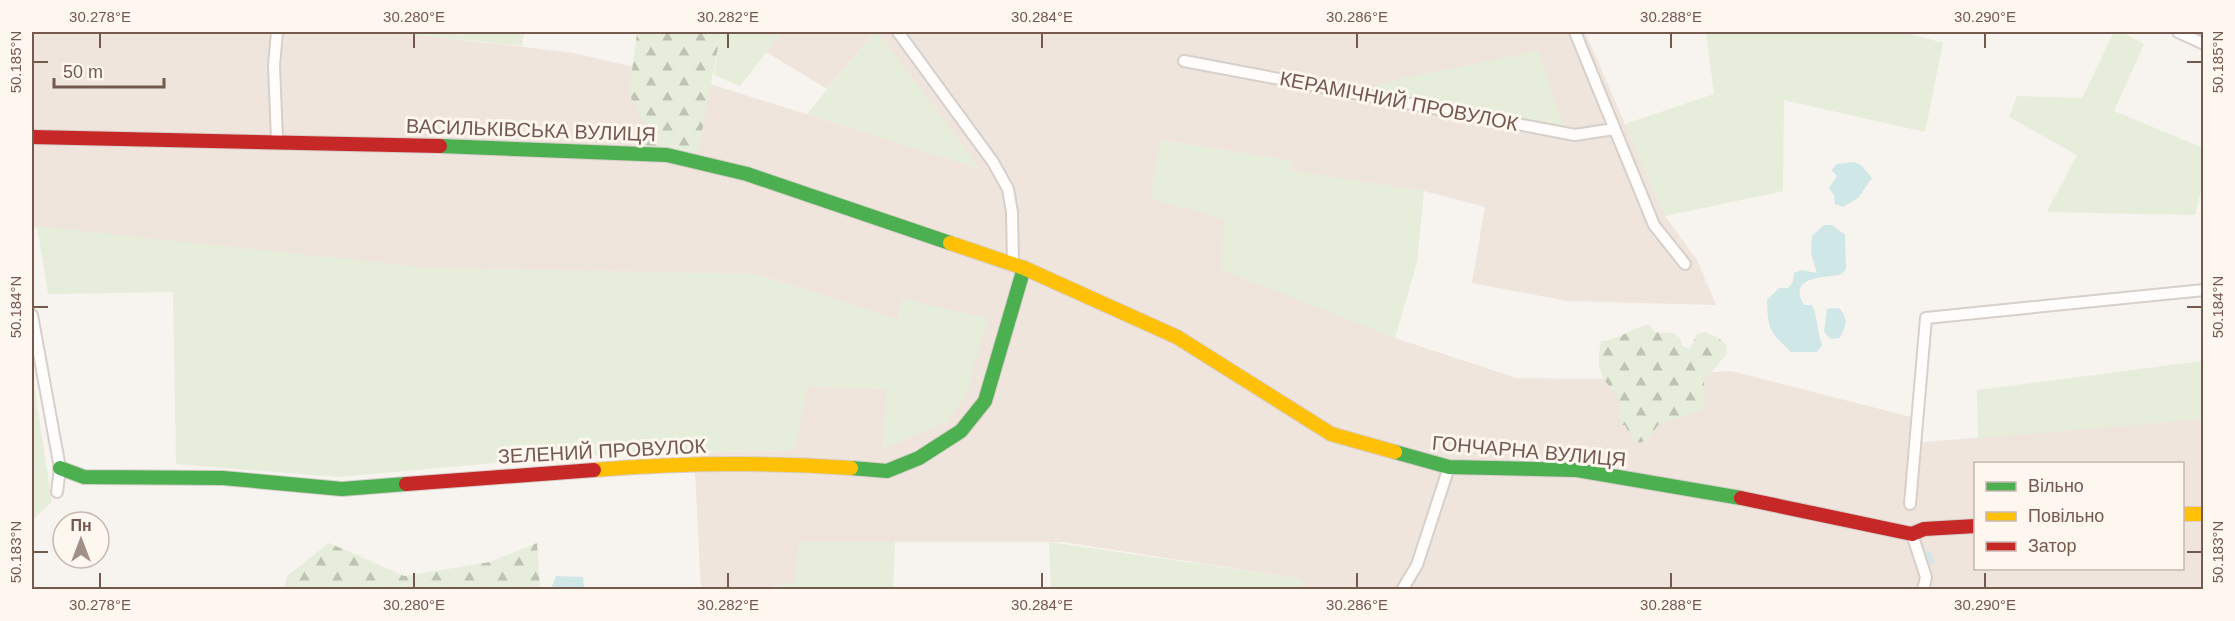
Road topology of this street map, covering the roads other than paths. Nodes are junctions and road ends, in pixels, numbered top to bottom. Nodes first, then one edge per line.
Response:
1 (277, 32) edge
2 (898, 32) edge
3 (1575, 32) edge
4 (2178, 32) edge
5 (2204, 44) edge
6 (1184, 61) dead end
7 (1614, 129) junction
8 (32, 137) edge
9 (277, 140) junction
10 (1685, 264) dead end
11 (1018, 266) junction
12 (2204, 290) edge
13 (32, 315) edge
14 (1449, 467) junction
15 (60, 468) junction
16 (57, 492) dead end
17 (1910, 504) dead end
18 (2184, 514) edge
19 (2204, 514) edge
20 (1974, 526) edge
21 (1912, 534) junction
22 (1402, 590) edge
23 (1923, 590) edge

1 - 9 street
2 - 11 street
3 - 7 street
4 - 5 street
6 - 7 street, КЕРАМІЧНИЙ ПРОВУЛОК
7 - 10 street
8 - 9 street, ВАСИЛЬКІВСЬКА ВУЛИЦЯ
9 - 11 street, ВАСИЛЬКІВСЬКА ВУЛИЦЯ
11 - 14 street, ГОНЧАРНА ВУЛИЦЯ
11 - 15 street, ЗЕЛЕНИЙ ПРОВУЛОК
12 - 17 street
13 - 15 street
14 - 21 street, ГОНЧАРНА ВУЛИЦЯ
14 - 22 street
15 - 16 street
18 - 19 street
20 - 21 street, ГОНЧАРНА ВУЛИЦЯ
21 - 23 street

